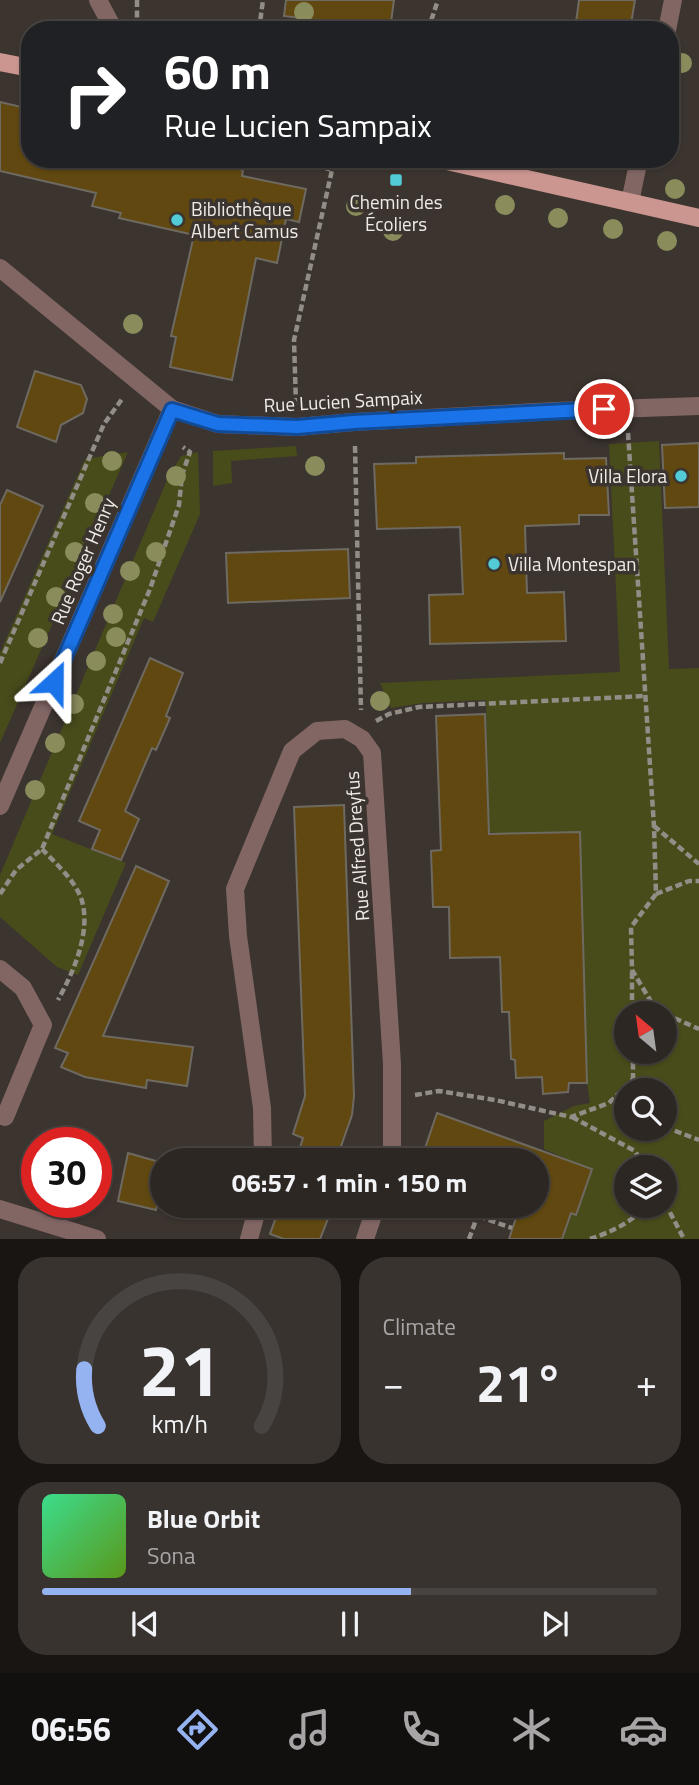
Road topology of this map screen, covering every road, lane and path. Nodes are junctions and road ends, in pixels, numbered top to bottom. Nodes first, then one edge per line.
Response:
1 (98, 0) edge
2 (137, 0) edge
3 (262, 0) edge
4 (438, 0) edge
5 (673, 0) edge
6 (109, 21) edge
7 (138, 21) edge
8 (260, 21) edge
9 (431, 21) edge
10 (669, 21) edge
11 (0, 62) edge
12 (21, 66) edge
13 (325, 168) edge
14 (478, 168) edge
15 (637, 168) edge
16 (630, 202) junction
17 (699, 218) edge
18 (0, 268) edge
19 (133, 404) dead end
20 (699, 406) edge
21 (628, 407) junction
22 (172, 410) junction
23 (354, 422) junction
24 (297, 427) junction
25 (161, 434) junction
26 (198, 448) dead end
27 (190, 452) junction
28 (0, 663) edge
29 (645, 695) junction
30 (362, 733) junction
31 (0, 806) edge
32 (654, 826) junction
33 (42, 849) junction
34 (699, 864) edge
35 (699, 881) edge
36 (0, 894) edge
37 (656, 894) junction
38 (0, 969) edge
39 (632, 970) junction
40 (632, 1001) edge
41 (651, 1001) edge
42 (677, 1019) edge
43 (699, 1022) edge
44 (690, 1024) junction
45 (43, 1025) junction
46 (699, 1029) edge
47 (393, 1098) junction
48 (614, 1099) edge
49 (5, 1117) dead end
50 (572, 1117) junction
51 (677, 1131) edge
52 (699, 1139) edge
53 (263, 1148) edge
54 (392, 1148) edge
55 (637, 1155) edge
56 (0, 1209) edge
57 (254, 1218) edge
58 (372, 1218) edge
59 (476, 1218) edge
60 (483, 1218) edge
61 (634, 1218) edge
62 (673, 1218) edge
63 (512, 1228) dead end
64 (97, 1239) edge
65 (248, 1239) edge
66 (365, 1239) edge
67 (469, 1239) edge
68 (590, 1239) edge
69 (684, 1239) edge

1 - 6 street
2 - 7 path
3 - 8 path
4 - 9 path
5 - 10 street
11 - 12 main road
13 - 24 path
14 - 16 main road
15 - 16 street
16 - 17 main road
18 - 22 street, Rue Lucien Sampaix
19 - 28 path
20 - 21 street, Rue Lucien Sampaix
21 - 23 street, Rue Lucien Sampaix
21 - 29 path
22 - 24 street, Rue Lucien Sampaix
22 - 25 street, Rue Roger Henry
23 - 24 street, Rue Lucien Sampaix
23 - 30 path
25 - 27 path
25 - 31 street, Rue Roger Henry
26 - 27 path
27 - 33 path
29 - 30 path
29 - 32 path
30 - 47 street, Rue Alfred Dreyfus
30 - 53 street
32 - 34 path
32 - 37 path
33 - 36 path
33 - 45 path
35 - 37 path
37 - 39 path
38 - 45 street
39 - 40 path
39 - 41 path
42 - 44 path
43 - 44 path
44 - 46 path
45 - 49 street
47 - 50 path
47 - 54 street, Rue Alfred Dreyfus
48 - 50 path
50 - 55 path
51 - 52 path
56 - 64 street
57 - 65 street
58 - 66 street
59 - 67 path
60 - 63 path
61 - 68 path
62 - 69 path

